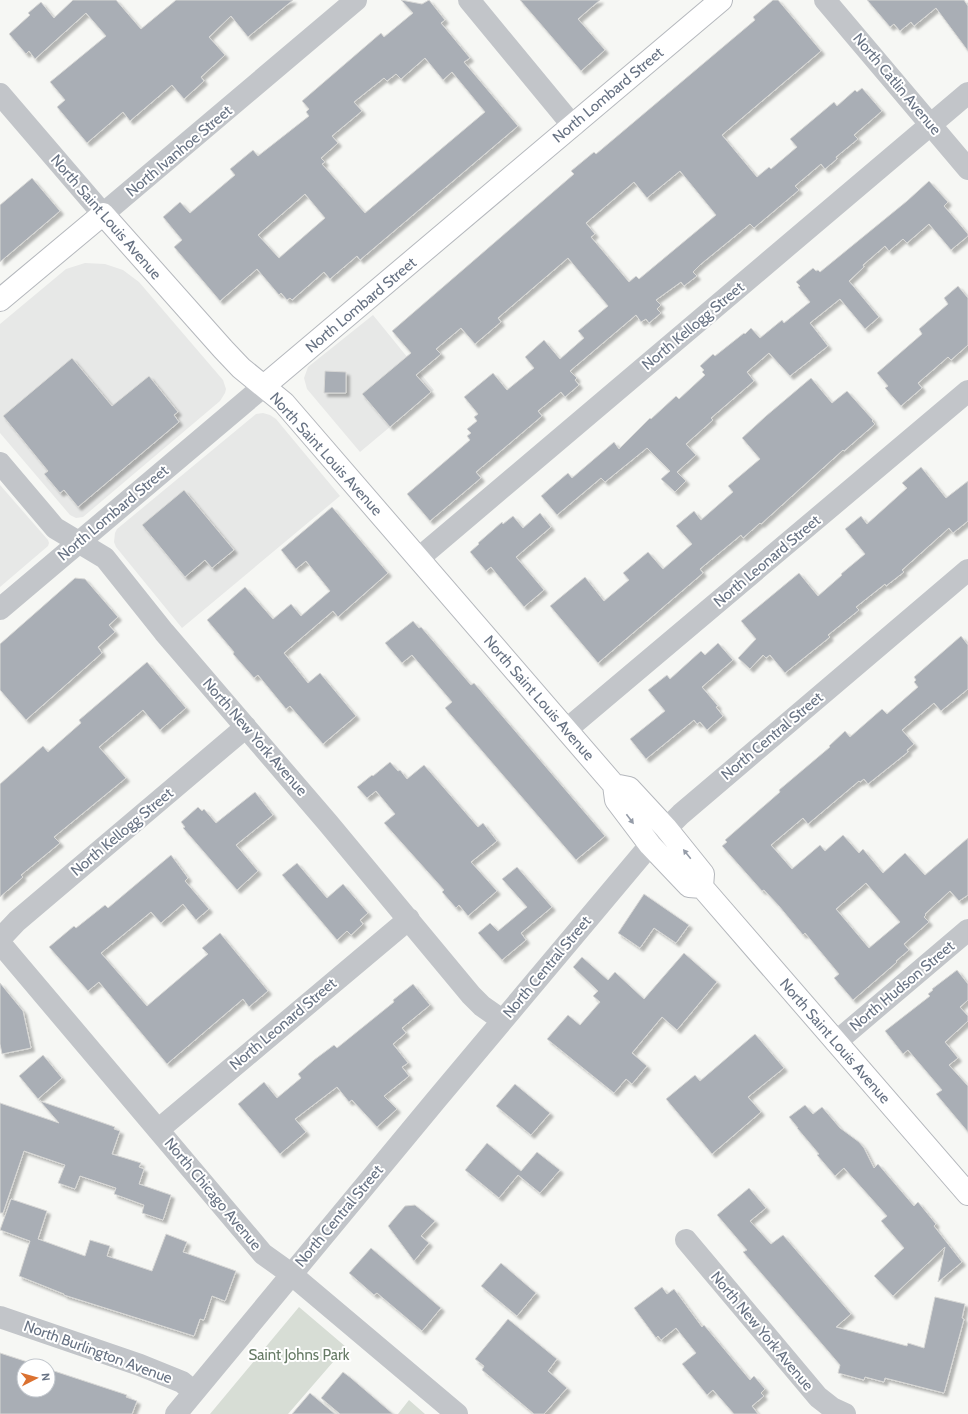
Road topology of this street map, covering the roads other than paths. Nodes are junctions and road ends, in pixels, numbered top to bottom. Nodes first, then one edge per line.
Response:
1 (356, 0) edge
2 (468, 0) edge
3 (721, 0) edge
4 (825, 0) edge
5 (968, 93) edge
6 (0, 94) edge
7 (931, 125) junction
8 (572, 126) junction
9 (968, 169) edge
10 (103, 214) junction
11 (0, 300) edge
12 (264, 386) junction
13 (968, 391) edge
14 (0, 463) edge
15 (78, 543) junction
16 (419, 558) junction
17 (968, 570) edge
18 (0, 609) edge
19 (246, 727) junction
20 (566, 730) junction
21 (614, 785) junction
22 (666, 828) junction
23 (650, 845) junction
24 (702, 887) junction
25 (409, 919) junction
26 (968, 930) edge
27 (0, 939) edge
28 (0, 943) edge
29 (502, 1020) junction
30 (836, 1042) junction
31 (158, 1130) junction
32 (968, 1194) edge
33 (686, 1240) dead end
34 (291, 1274) junction
35 (0, 1317) edge
36 (194, 1392) junction
37 (176, 1414) edge
38 (457, 1414) edge
39 (845, 1414) edge

1 - 10 street, North Ivanhoe Street
2 - 8 street
3 - 8 main road, North Lombard Street
4 - 7 street, North Catlin Avenue
5 - 7 street, North Kellogg Street
6 - 10 street, North Saint Louis Avenue
7 - 9 street, North Catlin Avenue
7 - 16 street, North Kellogg Street
8 - 12 main road, North Lombard Street
10 - 11 main road, North Ivanhoe Street
10 - 12 main road, North Saint Louis Avenue
12 - 15 street, North Lombard Street
12 - 16 main road, North Saint Louis Avenue
13 - 20 street, North Leonard Street
14 - 15 street, North New York Avenue
15 - 18 street, North Lombard Street
15 - 19 street, North New York Avenue
16 - 20 main road, North Saint Louis Avenue
17 - 22 street, North Central Street
19 - 25 street, North New York Avenue
19 - 27 street, North Kellogg Street
20 - 21 main road, North Saint Louis Avenue
21 - 22 main road
21 -> 23 main road, North Saint Louis Avenue
22 - 23 street, North Central Street
24 -> 22 main road
23 - 24 main road, North Saint Louis Avenue
23 - 29 street, North Central Street
24 - 30 main road, North Saint Louis Avenue
25 - 29 street, North New York Avenue
25 - 31 street, North Leonard Street
26 - 30 street, North Hudson Street
28 - 31 street, North Chicago Avenue
29 - 34 street, North Central Street
30 - 32 main road, North Saint Louis Avenue
31 - 34 street, North Chicago Avenue
33 - 39 street, North New York Avenue
34 - 36 street, North Central Street
34 - 38 street, North Chicago Avenue
35 - 36 street, North Burlington Avenue
36 - 37 street, North Central Street

